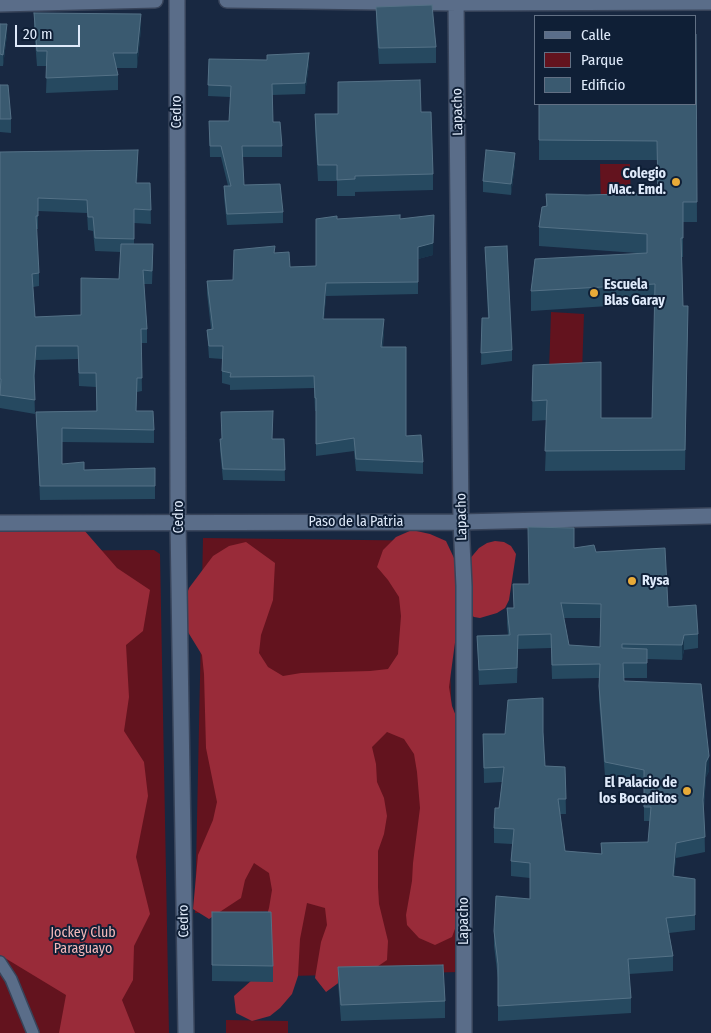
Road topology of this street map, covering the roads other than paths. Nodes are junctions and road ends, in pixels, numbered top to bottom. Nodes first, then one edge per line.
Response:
1 (155, 0) edge
2 (177, 0) edge
3 (227, 0) edge
4 (456, 1) edge
5 (711, 2) edge
6 (0, 4) edge
7 (711, 516) edge
8 (178, 522) junction
9 (461, 522) junction
10 (0, 523) edge
11 (0, 962) edge
12 (33, 1033) edge
13 (186, 1033) edge
14 (464, 1033) edge

1 - 6 street
2 - 8 street, Cedro
3 - 4 street
4 - 5 street
4 - 9 street, Lapacho
7 - 9 street, Paso de la Patria
8 - 9 street, Paso de la Patria
8 - 10 street, Paso de la Patria
8 - 13 street, Cedro
9 - 14 street, Lapacho
11 - 12 lane

